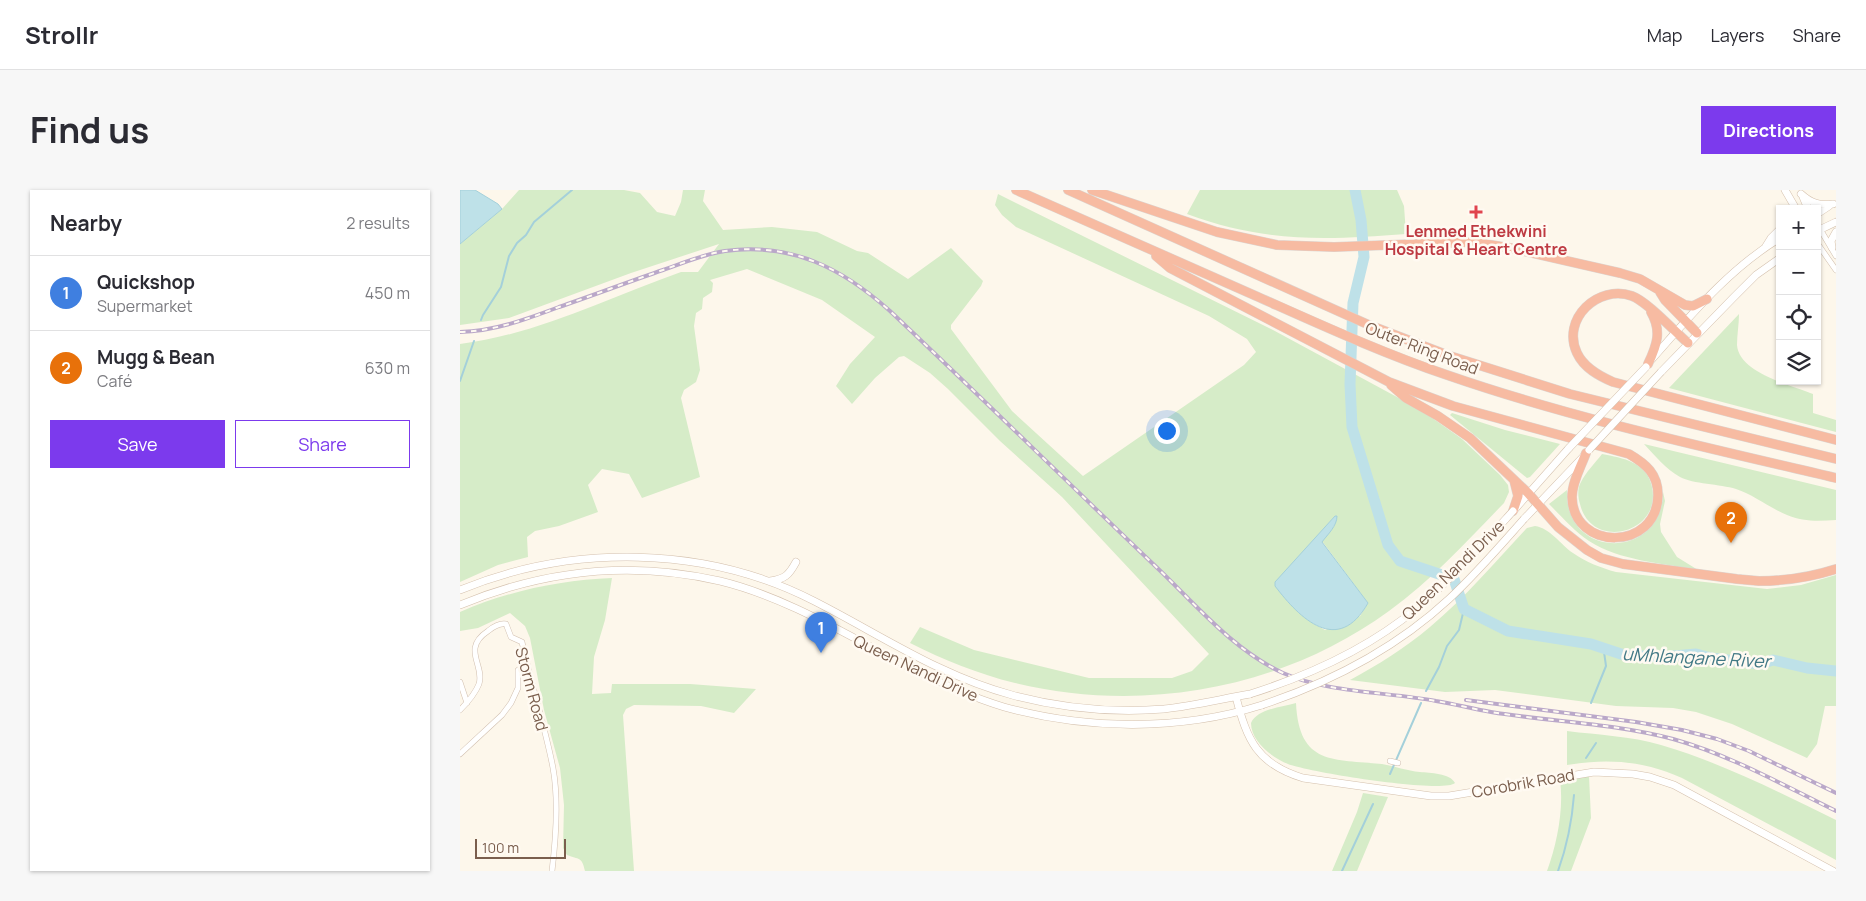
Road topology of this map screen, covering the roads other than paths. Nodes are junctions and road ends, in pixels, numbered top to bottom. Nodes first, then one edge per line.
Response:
1 (1016, 190) edge
2 (1068, 190) edge
3 (1092, 190) edge
4 (1801, 192) edge
5 (1787, 194) edge
6 (1834, 203) edge
7 (1794, 205) edge
8 (1806, 205) edge
9 (1821, 211) edge
10 (1836, 222) edge
11 (1821, 227) edge
12 (1821, 232) edge
13 (1836, 232) edge
14 (1776, 233) edge
15 (1776, 240) edge
16 (1766, 246) junction
17 (1832, 247) junction
18 (1821, 249) edge
19 (1150, 251) junction
20 (1836, 256) edge
21 (1776, 261) edge
22 (1836, 270) edge
23 (1660, 292) junction
24 (1707, 300) junction
25 (1647, 306) junction
26 (1686, 321) junction
27 (1676, 332) junction
28 (1698, 333) junction
29 (1688, 343) junction
30 (1647, 365) junction
31 (1385, 380) junction
32 (1836, 440) edge
33 (1588, 452) junction
34 (1836, 459) edge
35 (1836, 478) edge
36 (1513, 479) junction
37 (1528, 493) junction
38 (1538, 504) junction
39 (1513, 511) junction
40 (796, 562) dead end
41 (1836, 569) edge
42 (767, 582) junction
43 (460, 590) edge
44 (460, 605) edge
45 (527, 666) junction
46 (460, 682) edge
47 (1236, 698) junction
48 (467, 703) junction
49 (460, 710) edge
50 (1240, 712) junction
51 (460, 754) edge
52 (1390, 761) dead end
53 (1398, 763) dead end
54 (552, 871) edge
55 (1833, 871) edge

1 - 19 highway, Outer Ring Road
2 - 34 highway, Outer Ring Road
3 - 23 highway
4 - 6 main road
4 - 8 main road
5 - 7 main road
6 - 9 main road
10 - 11 main road
12 - 17 street
13 - 17 main road
14 - 16 main road
15 - 16 main road, Queen Nandi Drive
16 - 24 main road, Queen Nandi Drive
17 - 20 street
18 - 22 street
19 - 31 highway
19 - 35 highway, Outer Ring Road
21 - 28 main road, Queen Nandi Drive
23 - 24 highway
23 - 26 highway
24 - 26 main road, Queen Nandi Drive
25 - 27 highway
25 - 30 highway
25 - 32 highway
26 - 27 main road, Queen Nandi Drive
26 - 28 highway
27 - 29 highway
27 - 30 main road, Queen Nandi Drive
28 - 29 main road, Queen Nandi Drive
29 - 33 main road, Queen Nandi Drive, bridge
30 - 37 main road, Queen Nandi Drive, bridge
31 - 33 highway
31 - 36 highway
33 - 38 main road, Queen Nandi Drive
36 - 37 highway
36 - 39 highway
37 - 38 highway
37 - 39 main road, Queen Nandi Drive
38 - 41 highway
38 - 50 main road, Queen Nandi Drive, bridge
39 - 47 main road, Queen Nandi Drive, bridge
40 - 42 main road
42 - 43 main road, Queen Nandi Drive
42 - 47 main road, Queen Nandi Drive
44 - 50 main road, Queen Nandi Drive
45 - 48 street, Storm Road
45 - 51 street
45 - 54 street, Storm Road
46 - 48 street
47 - 50 main road, Corobrik Road
48 - 49 street, Storm Road
50 - 55 main road, Corobrik Road
52 - 53 street

